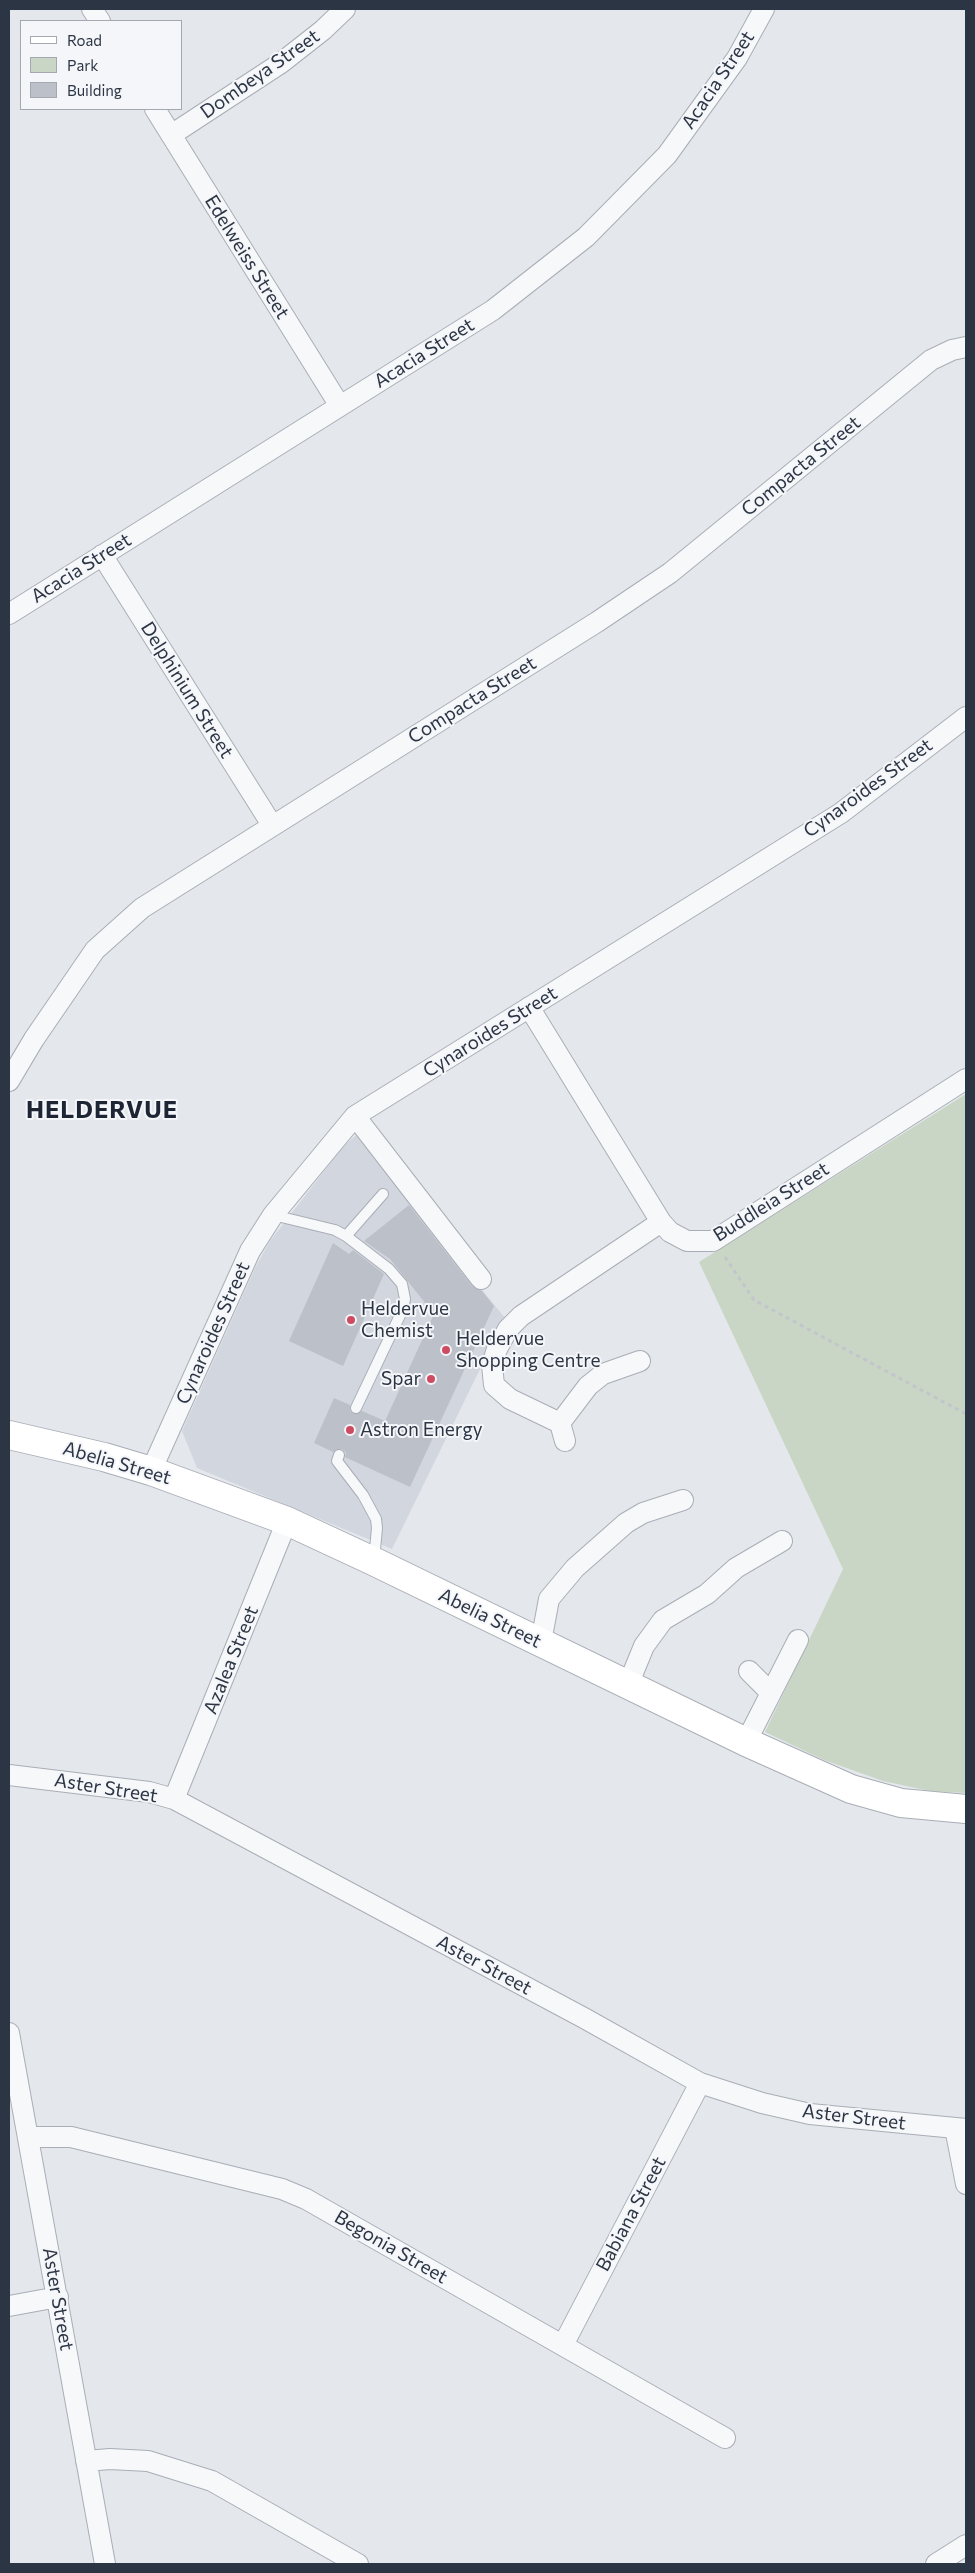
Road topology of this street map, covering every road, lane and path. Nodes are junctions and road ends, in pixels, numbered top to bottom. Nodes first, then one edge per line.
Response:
1 (92, 9) edge
2 (345, 9) edge
3 (764, 9) edge
4 (99, 20) edge
5 (155, 110) edge
6 (171, 135) junction
7 (966, 347) edge
8 (340, 406) junction
9 (102, 555) junction
10 (9, 614) edge
11 (966, 717) edge
12 (272, 826) junction
13 (529, 1007) junction
14 (966, 1079) edge
15 (9, 1082) edge
16 (355, 1116) junction
17 (383, 1194) dead end
18 (273, 1215) junction
19 (661, 1222) junction
20 (346, 1236) junction
21 (713, 1240) junction
22 (481, 1279) dead end
23 (640, 1361) dead end
24 (356, 1408) dead end
25 (966, 1414) edge
26 (9, 1435) edge
27 (339, 1454) dead end
28 (152, 1471) junction
29 (683, 1500) dead end
30 (287, 1521) junction
31 (782, 1542) dead end
32 (374, 1561) junction
33 (798, 1640) dead end
34 (541, 1642) junction
35 (748, 1671) dead end
36 (628, 1685) junction
37 (770, 1692) junction
38 (746, 1742) junction
39 (9, 1775) edge
40 (174, 1799) junction
41 (966, 1809) edge
42 (9, 2033) edge
43 (700, 2083) junction
44 (961, 2128) edge
45 (28, 2137) junction
46 (966, 2184) edge
47 (58, 2297) junction
48 (9, 2306) edge
49 (563, 2345) junction
50 (725, 2438) dead end
51 (86, 2461) junction
52 (966, 2545) edge
53 (105, 2564) edge
54 (358, 2564) edge
55 (936, 2564) edge

1 - 4 street
2 - 6 street, Dombeya Street
3 - 8 street, Acacia Street
5 - 6 street, Edelweiss Street
6 - 8 street, Edelweiss Street
7 - 12 street, Compacta Street
8 - 9 street, Acacia Street
9 - 10 street, Acacia Street
9 - 12 street, Delphinium Street
11 - 13 street, Cynaroides Street
12 - 15 street, Compacta Street
13 - 16 street, Cynaroides Street
13 - 19 street, Buddleia Street
14 - 21 street, Buddleia Street
16 - 18 street, Cynaroides Street
16 - 22 street
17 - 20 lane
18 - 20 lane
18 - 28 street, Cynaroides Street
19 - 21 street, Buddleia Street
19 - 23 street
20 - 24 lane
21 - 25 path
26 - 28 street, Abelia Street
27 - 32 lane
28 - 30 street, Abelia Street
29 - 34 street
30 - 32 street, Abelia Street
30 - 40 street, Azalea Street
31 - 36 street
32 - 34 street, Abelia Street
33 - 37 street
34 - 36 street, Abelia Street
35 - 37 street
36 - 38 street, Abelia Street
37 - 38 street
38 - 41 street, Abelia Street
39 - 40 street, Aster Street
40 - 43 street, Aster Street
42 - 45 street, Aster Street
43 - 44 street, Aster Street
43 - 49 street, Babiana Street
44 - 46 street
45 - 47 street, Aster Street
45 - 49 street, Begonia Street
47 - 48 street
47 - 51 street, Aster Street
49 - 50 street, Begonia Street
51 - 53 street, Aster Street
51 - 54 street
52 - 55 street

